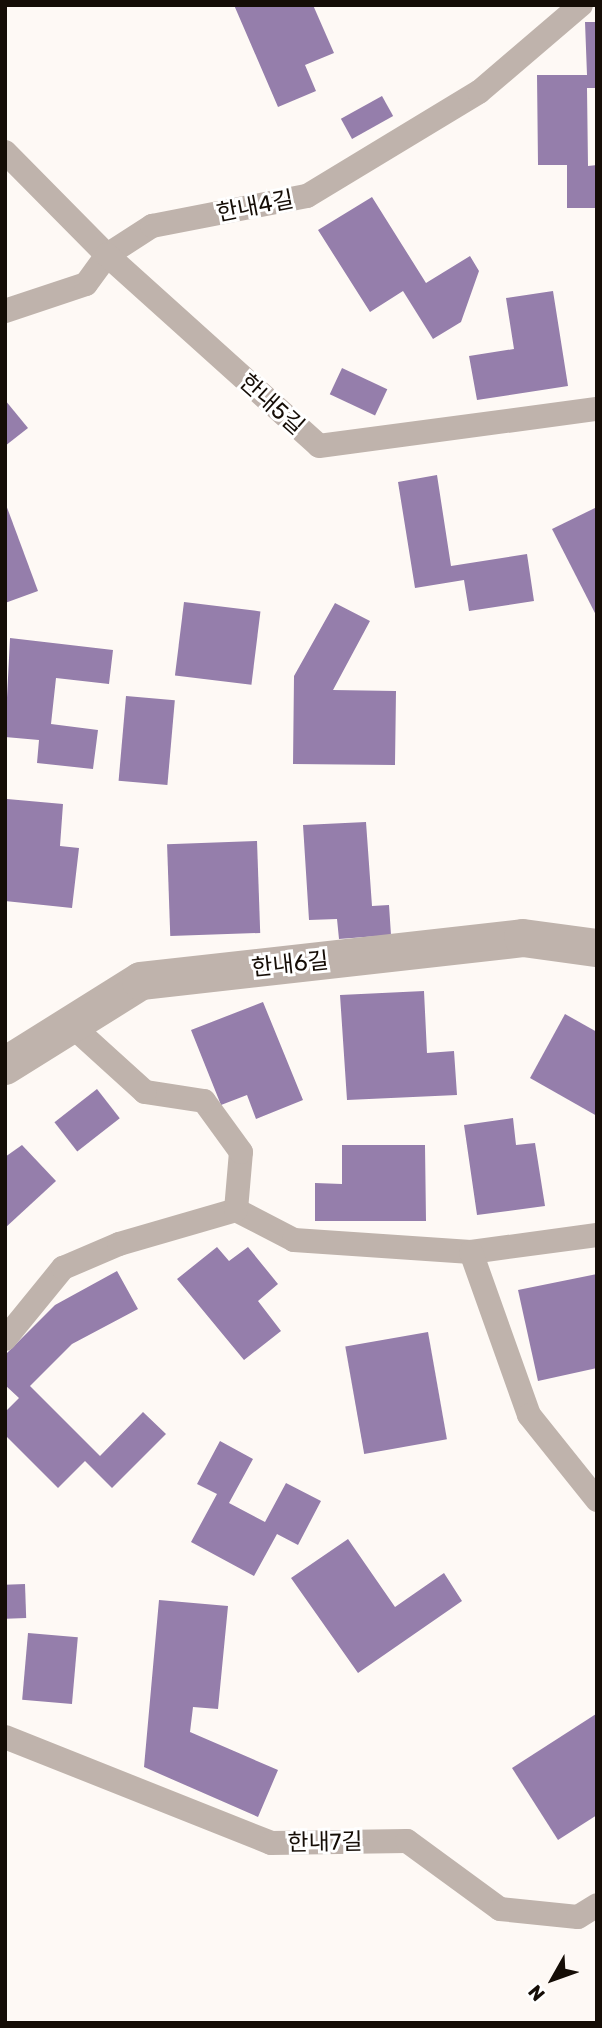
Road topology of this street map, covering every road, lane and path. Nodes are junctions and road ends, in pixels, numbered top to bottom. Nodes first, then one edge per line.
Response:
1 (581, 5) edge
2 (5, 152) edge
3 (107, 256) junction
4 (5, 311) edge
5 (597, 409) edge
6 (597, 948) edge
7 (71, 1025) junction
8 (5, 1066) edge
9 (236, 1210) junction
10 (597, 1235) edge
11 (471, 1252) junction
12 (5, 1339) edge
13 (597, 1500) edge
14 (5, 1737) edge
15 (597, 1905) edge

1 - 3 lane, 한내4길
2 - 3 lane
3 - 4 lane
3 - 5 lane, 한내5길
6 - 7 street, 한내6길
7 - 8 street, 한내6길
7 - 9 lane
9 - 11 lane
9 - 12 lane
10 - 11 lane
11 - 13 lane
14 - 15 lane, 한내7길

